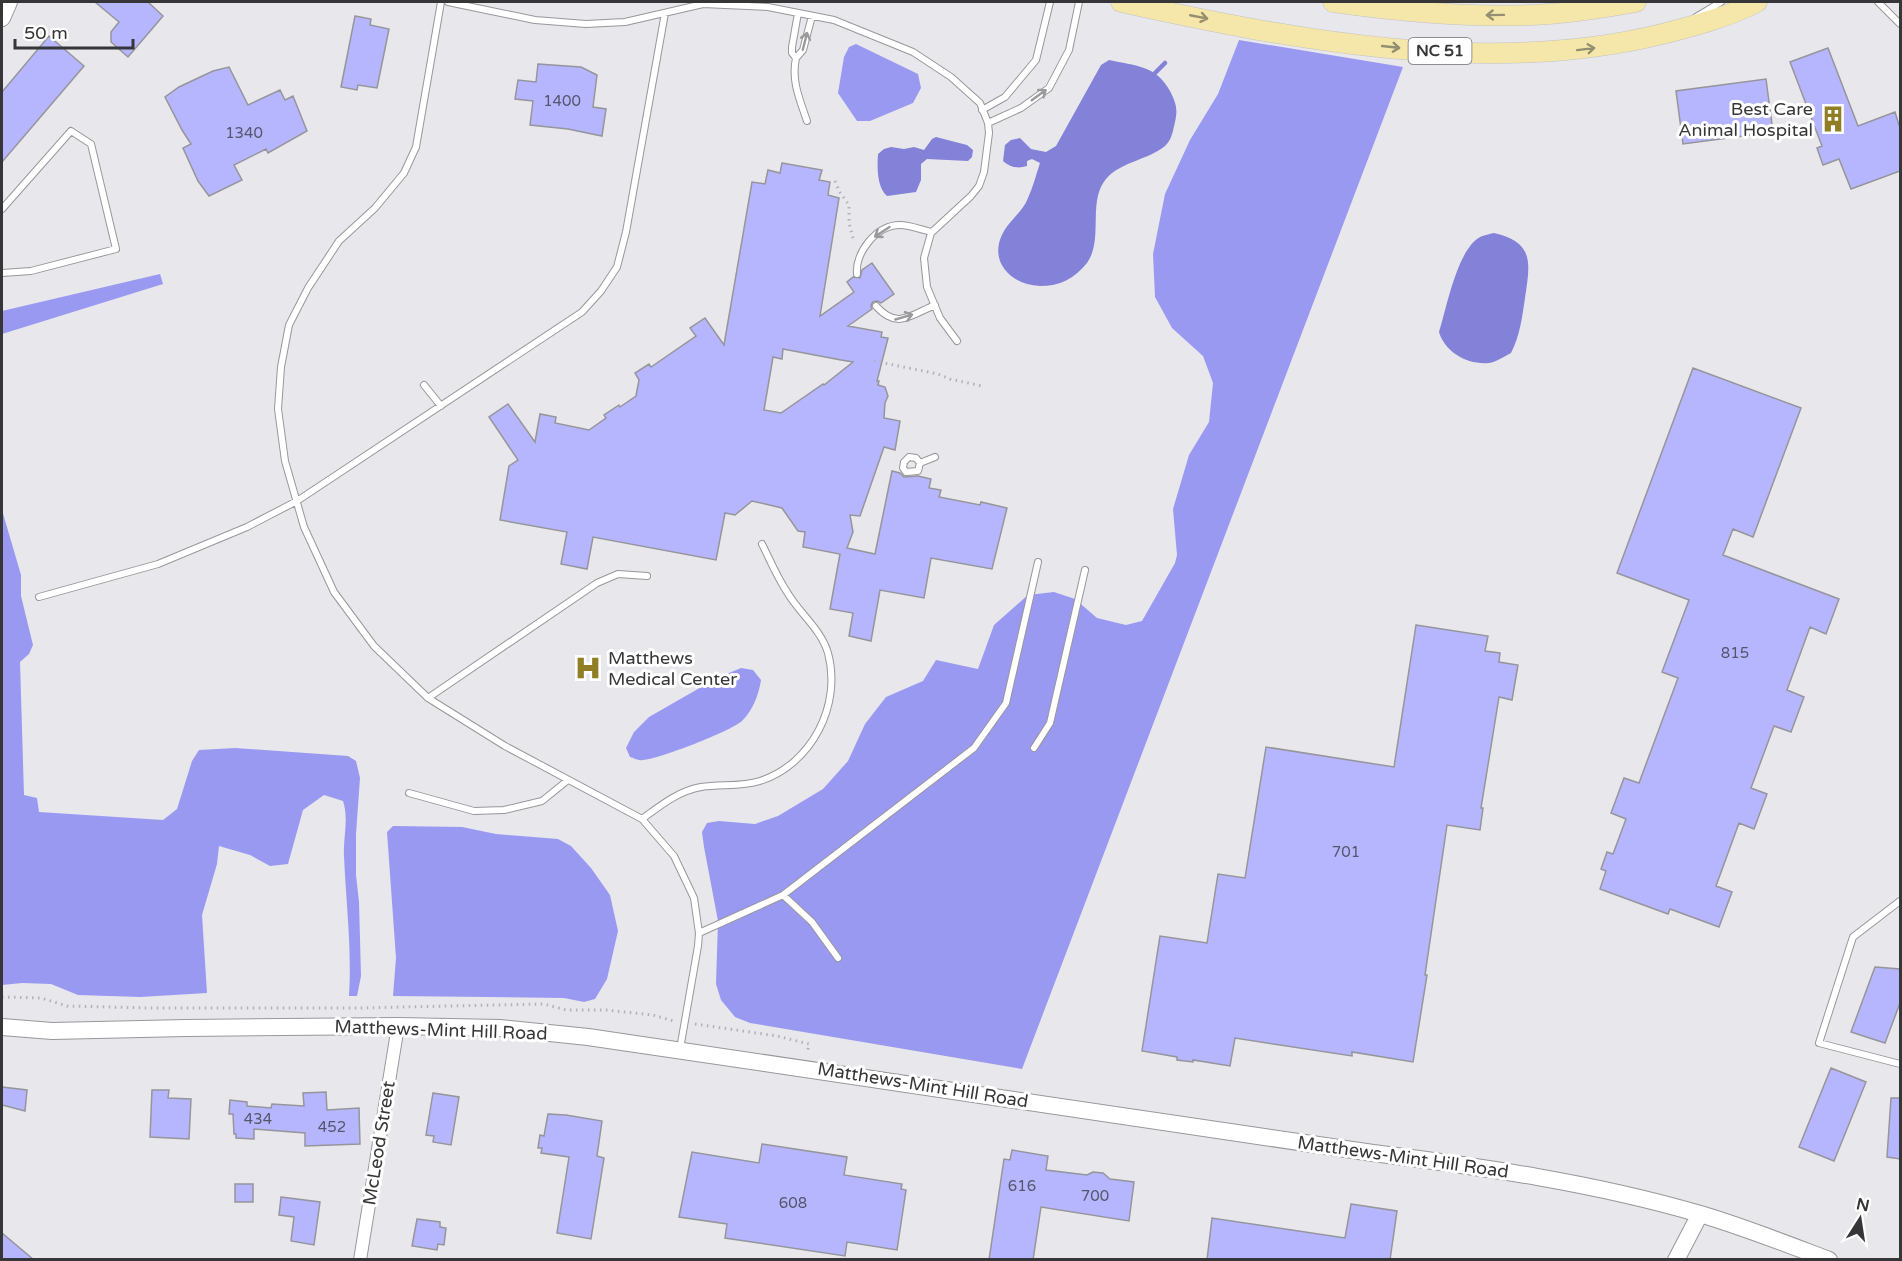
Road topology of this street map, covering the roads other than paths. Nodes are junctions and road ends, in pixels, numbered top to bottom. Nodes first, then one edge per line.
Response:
1 (9, 2) edge
2 (441, 2) edge
3 (448, 2) edge
4 (1050, 2) edge
5 (1079, 2) edge
6 (1121, 2) edge
7 (1333, 2) edge
8 (1636, 2) edge
9 (1721, 2) edge
10 (1757, 2) edge
11 (1878, 2) edge
12 (665, 13) junction
13 (798, 13) junction
14 (812, 16) junction
15 (2, 18) edge
16 (1900, 24) edge
17 (1672, 32) junction
18 (796, 58) junction
19 (982, 110) junction
20 (807, 121) dead end
21 (988, 123) junction
22 (2, 209) edge
23 (932, 232) junction
24 (2, 273) edge
25 (857, 274) dead end
26 (935, 305) junction
27 (876, 306) dead end
28 (957, 341) dead end
29 (424, 386) dead end
30 (441, 406) junction
31 (935, 457) dead end
32 (920, 463) dead end
33 (297, 501) junction
34 (762, 544) dead end
35 (1038, 562) dead end
36 (1084, 570) dead end
37 (647, 576) dead end
38 (39, 597) dead end
39 (428, 698) junction
40 (1034, 748) dead end
41 (568, 780) junction
42 (409, 793) dead end
43 (642, 819) junction
44 (783, 895) junction
45 (1900, 901) edge
46 (699, 933) junction
47 (838, 958) dead end
48 (398, 1026) junction
49 (2, 1027) edge
50 (680, 1049) junction
51 (1900, 1064) edge
52 (1700, 1214) junction
53 (360, 1260) edge
54 (1676, 1260) edge
55 (1829, 1260) edge

1 - 15 main road
2 - 33 lane
3 - 12 lane
4 - 19 lane
21 -> 5 lane
6 -> 17 main road, NC 51
8 -> 7 main road, NC 51
9 - 17 lane
10 - 17 main road, NC 51
11 - 16 lane
12 - 13 lane
12 - 30 lane
13 - 14 lane
13 - 18 lane
18 -> 14 lane
14 - 19 lane
18 - 20 lane
19 - 21 lane
21 - 23 lane
22 - 24 lane
23 -> 25 lane
23 - 26 lane
27 -> 26 lane
26 - 28 lane
29 - 30 lane
30 - 33 lane
31 - 32 lane
33 - 38 lane
33 - 39 lane
34 - 43 lane
35 - 44 lane
36 - 40 lane
37 - 39 lane
39 - 41 lane
41 - 42 lane
41 - 43 lane
43 - 46 lane
44 - 46 lane
44 - 47 lane
45 - 51 lane
46 - 50 lane
48 - 49 main road, Matthews-Mint Hill Road
48 - 50 main road, Matthews-Mint Hill Road
48 - 53 street, McLeod Street
50 - 52 main road, Matthews-Mint Hill Road
52 - 54 main road
52 - 55 main road, Matthews-Mint Hill Road

